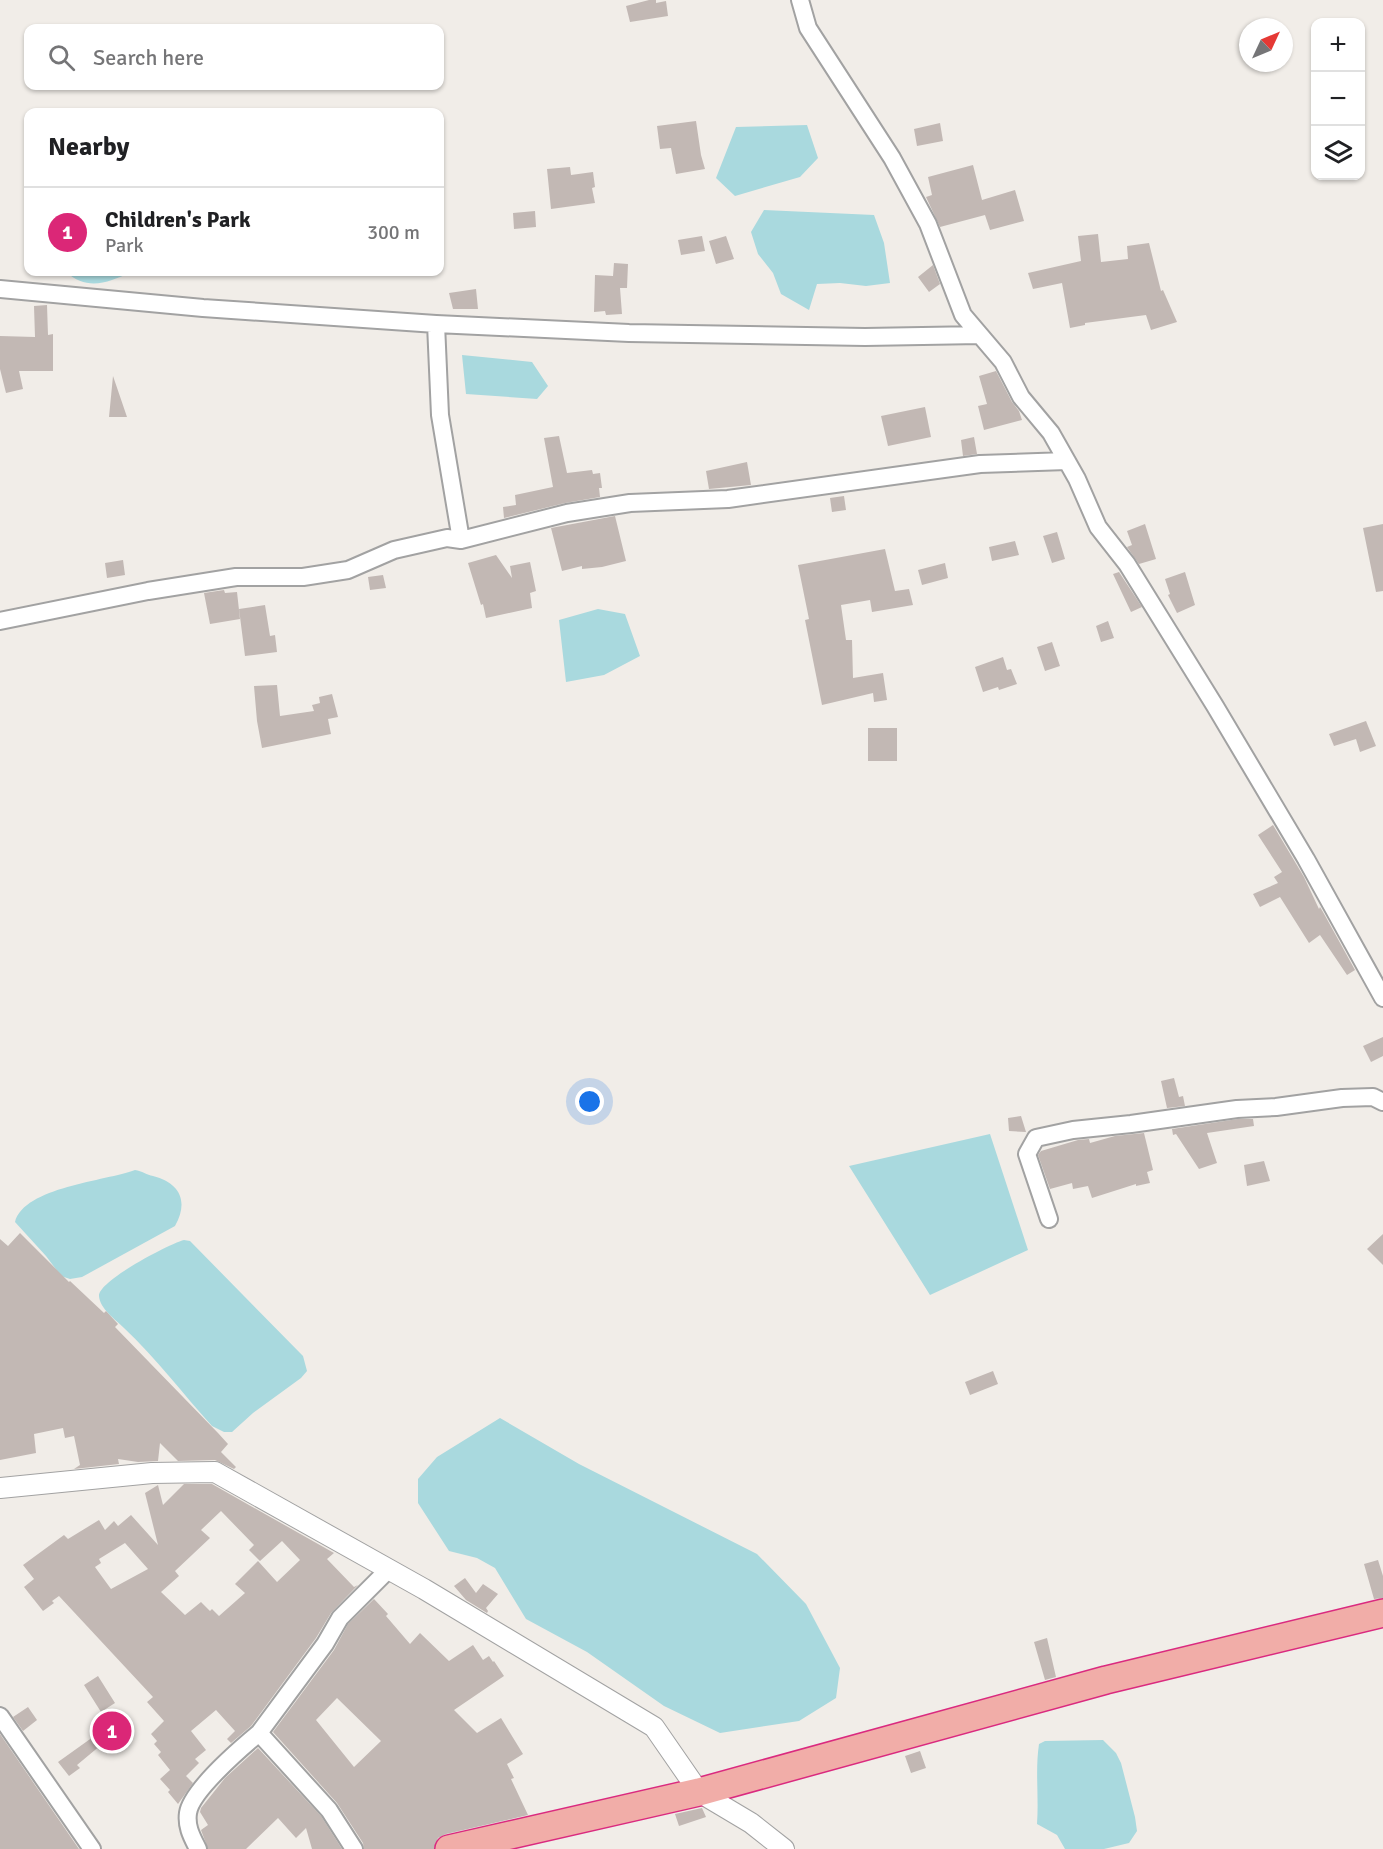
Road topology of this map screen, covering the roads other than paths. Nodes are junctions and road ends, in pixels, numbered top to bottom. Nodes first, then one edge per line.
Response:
1 (800, 0) edge
2 (0, 289) edge
3 (436, 324) junction
4 (980, 335) junction
5 (1067, 461) junction
6 (461, 540) junction
7 (0, 621) edge
8 (1383, 998) edge
9 (1383, 1102) edge
10 (1049, 1220) dead end
11 (0, 1488) edge
12 (389, 1569) junction
13 (1383, 1613) edge
14 (0, 1716) edge
15 (259, 1733) junction
16 (699, 1792) junction
17 (465, 1847) edge
18 (92, 1849) edge
19 (198, 1849) edge
20 (354, 1849) edge
21 (784, 1849) edge

1 - 4 street
2 - 3 street
3 - 4 street
3 - 6 street
4 - 5 street
5 - 6 street
5 - 8 street
6 - 7 street
9 - 10 street
11 - 12 street
12 - 15 street
12 - 16 street
13 - 16 highway
14 - 18 street
15 - 19 street
15 - 20 street
16 - 17 highway
16 - 21 street

